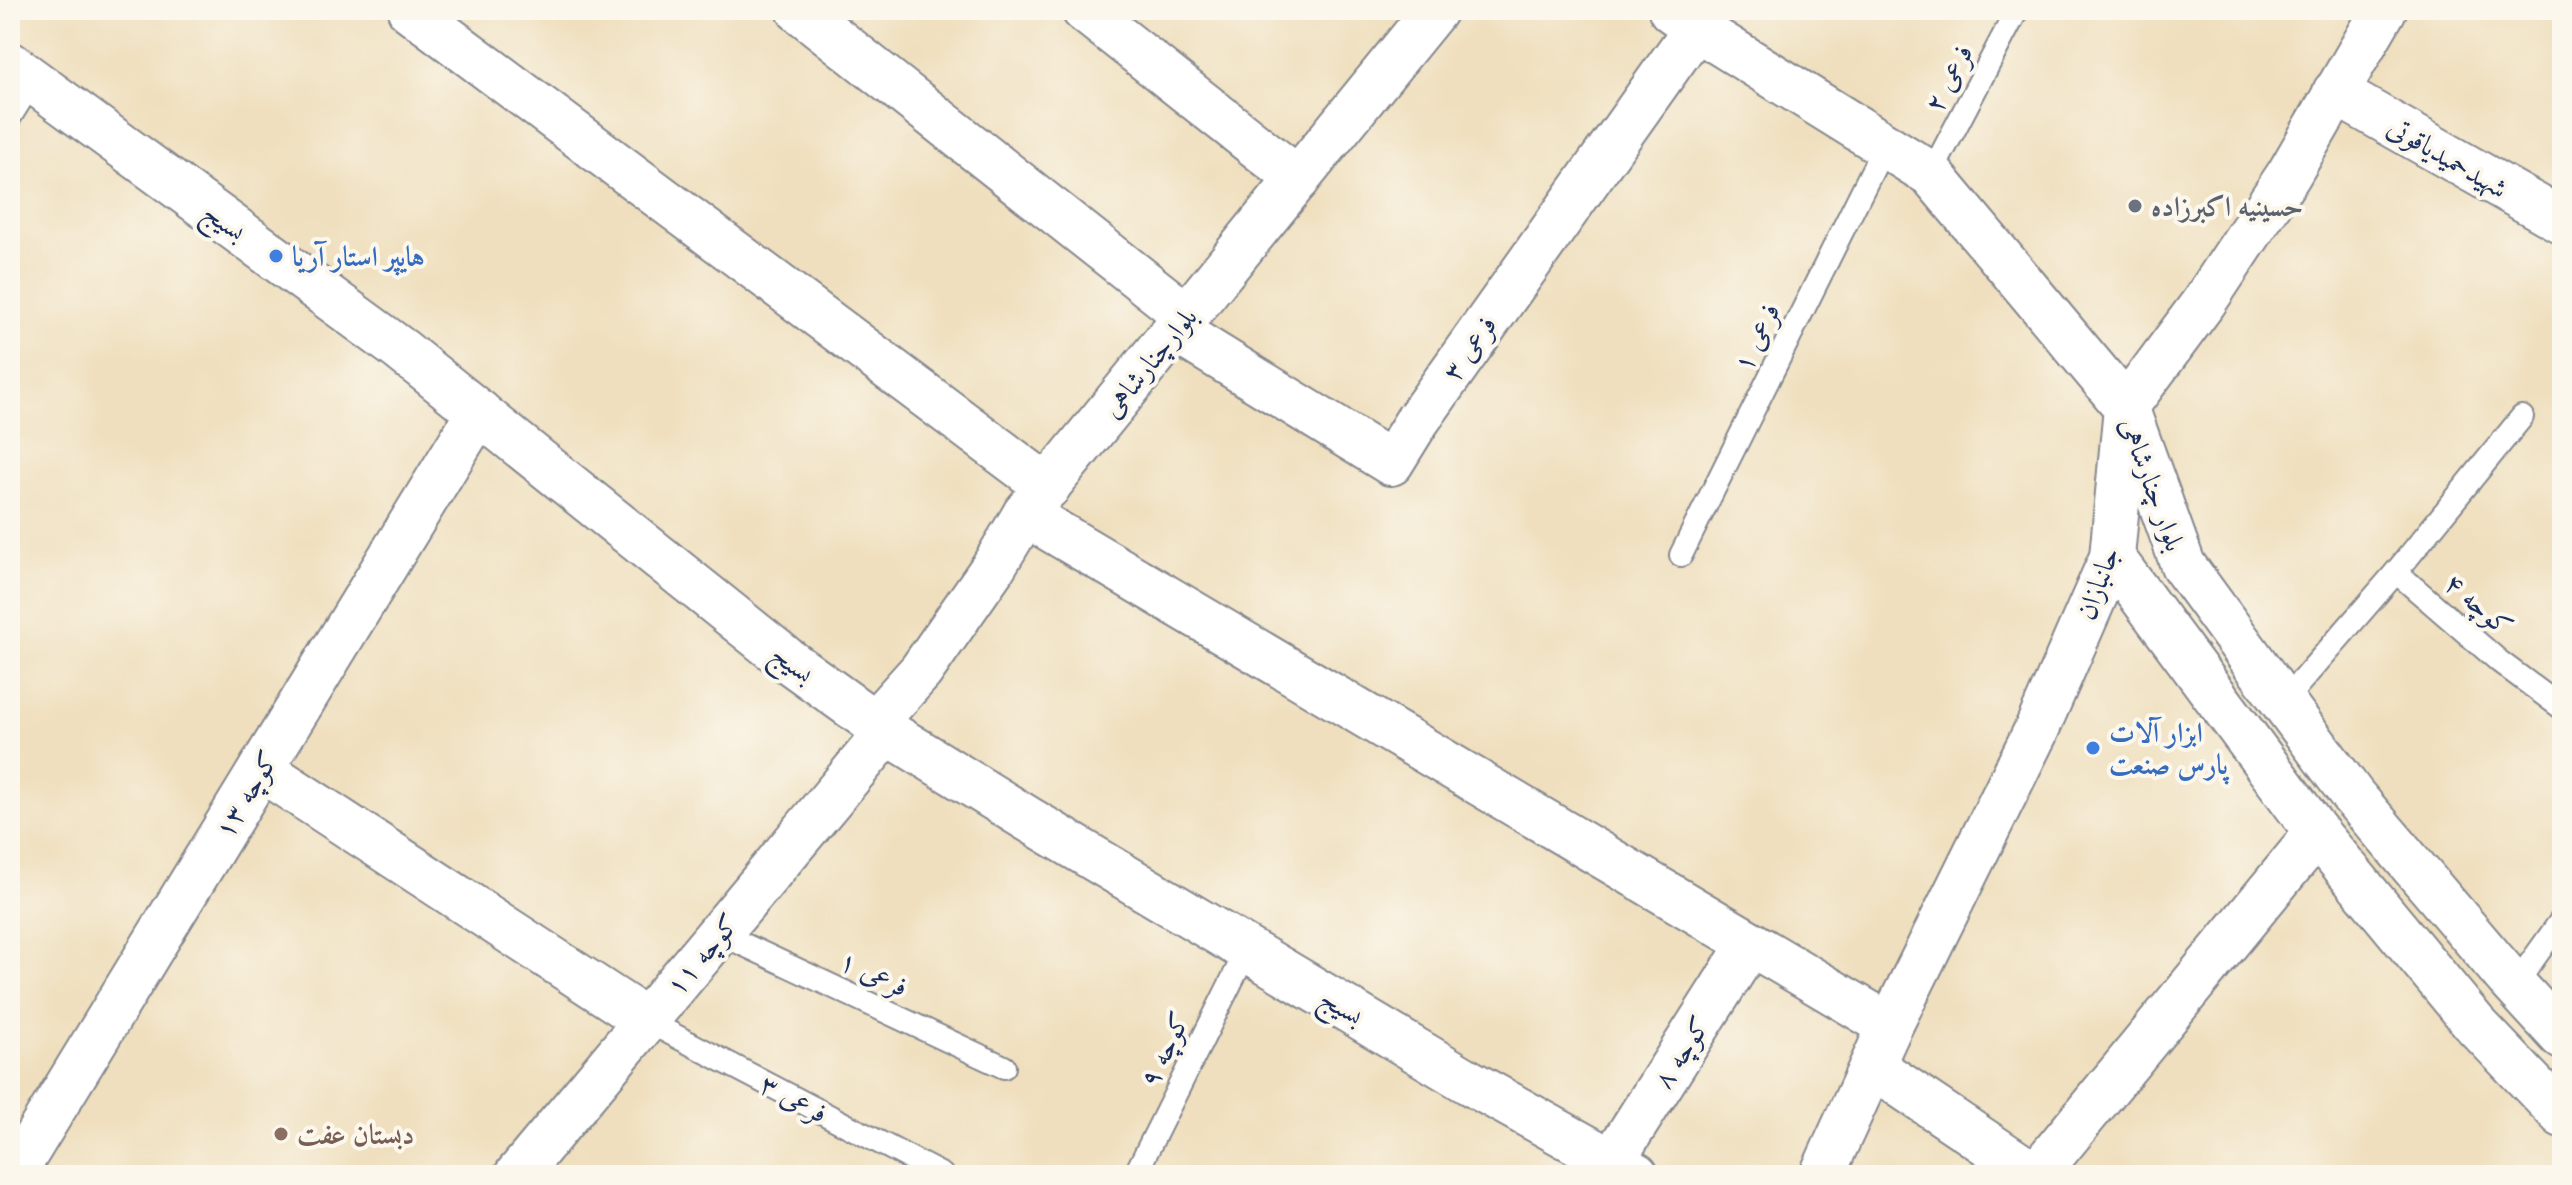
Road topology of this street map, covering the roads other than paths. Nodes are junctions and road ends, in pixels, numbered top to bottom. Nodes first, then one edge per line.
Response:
1 (410, 10) edge
2 (799, 10) edge
3 (1084, 10) edge
4 (1435, 10) edge
5 (2017, 10) edge
6 (2384, 10) edge
7 (1683, 19) edge
8 (21, 72) edge
9 (2335, 92) junction
10 (10, 117) edge
11 (1885, 145) junction
12 (1931, 174) junction
13 (1298, 179) junction
14 (2562, 221) edge
15 (1181, 323) junction
16 (2126, 407) junction
17 (479, 412) junction
18 (2522, 417) dead end
19 (1037, 501) junction
20 (1681, 555) dead end
21 (2112, 557) junction
22 (2396, 572) junction
23 (2283, 702) junction
24 (2562, 708) edge
25 (881, 727) junction
26 (261, 769) junction
27 (2353, 796) junction
28 (2317, 833) junction
29 (2562, 919) edge
30 (719, 933) junction
31 (1750, 944) junction
32 (1247, 950) junction
33 (2511, 982) junction
34 (647, 1021) junction
35 (2475, 1024) junction
36 (1890, 1026) junction
37 (2562, 1037) edge
38 (1872, 1066) junction
39 (1004, 1067) dead end
40 (2562, 1115) edge
41 (1618, 1170) edge
42 (13, 1175) edge
43 (517, 1175) edge
44 (942, 1175) edge
45 (1135, 1175) edge
46 (1822, 1175) edge
47 (2035, 1175) edge

1 - 19 street
2 - 15 street
3 - 13 street
4 - 13 street, بلوارچنارشاهی
5 - 12 lane, فرعی ۲
6 - 9 street
7 - 11 street, بلوار چنارشاهی
7 - 15 street, فرعی ۳
8 - 10 lane
8 - 17 street, بسیج
9 - 14 street, شهیدحمیدیاقوتی
9 - 16 street
11 - 12 street, بلوار چنارشاهی
11 - 20 lane, فرعی ۱
12 - 16 street, بلوار چنارشاهی
13 - 15 street, بلوارچنارشاهی
15 - 19 street, بلوارچنارشاهی
16 - 21 street, جانبازان
16 - 23 street, بلوار چنارشاهی
17 - 25 street, بسیج
17 - 26 street, کوچه ۱۳
18 - 22 lane
19 - 25 street, بلوارچنارشاهی
19 - 31 street
21 - 28 street, بلوار چنارشاهی
21 - 36 street, جانبازان
22 - 23 lane
22 - 24 lane, کوچه ۴
23 - 27 street, بلوار چنارشاهی
25 - 30 street, کوچه ۱۱
25 - 32 street, بسیج
26 - 34 street
26 - 42 street, کوچه ۱۳
27 - 28 street
27 - 33 street, بلوار چنارشاهی
28 - 35 street, بلوار چنارشاهی
28 - 47 street
29 - 33 lane
30 - 34 street, کوچه ۱۱
30 - 39 lane, فرعی ۱
31 - 36 street
31 - 41 street, کوچه ۸
32 - 41 street, بسیج
32 - 45 lane, کوچه ۹
33 - 35 street
33 - 37 street, بلوار چنارشاهی
34 - 43 street, کوچه ۱۱
34 - 44 lane, فرعی ۳
35 - 40 street, بلوار چنارشاهی
36 - 38 street, جانبازان
38 - 46 street, جانبازان
38 - 47 street

